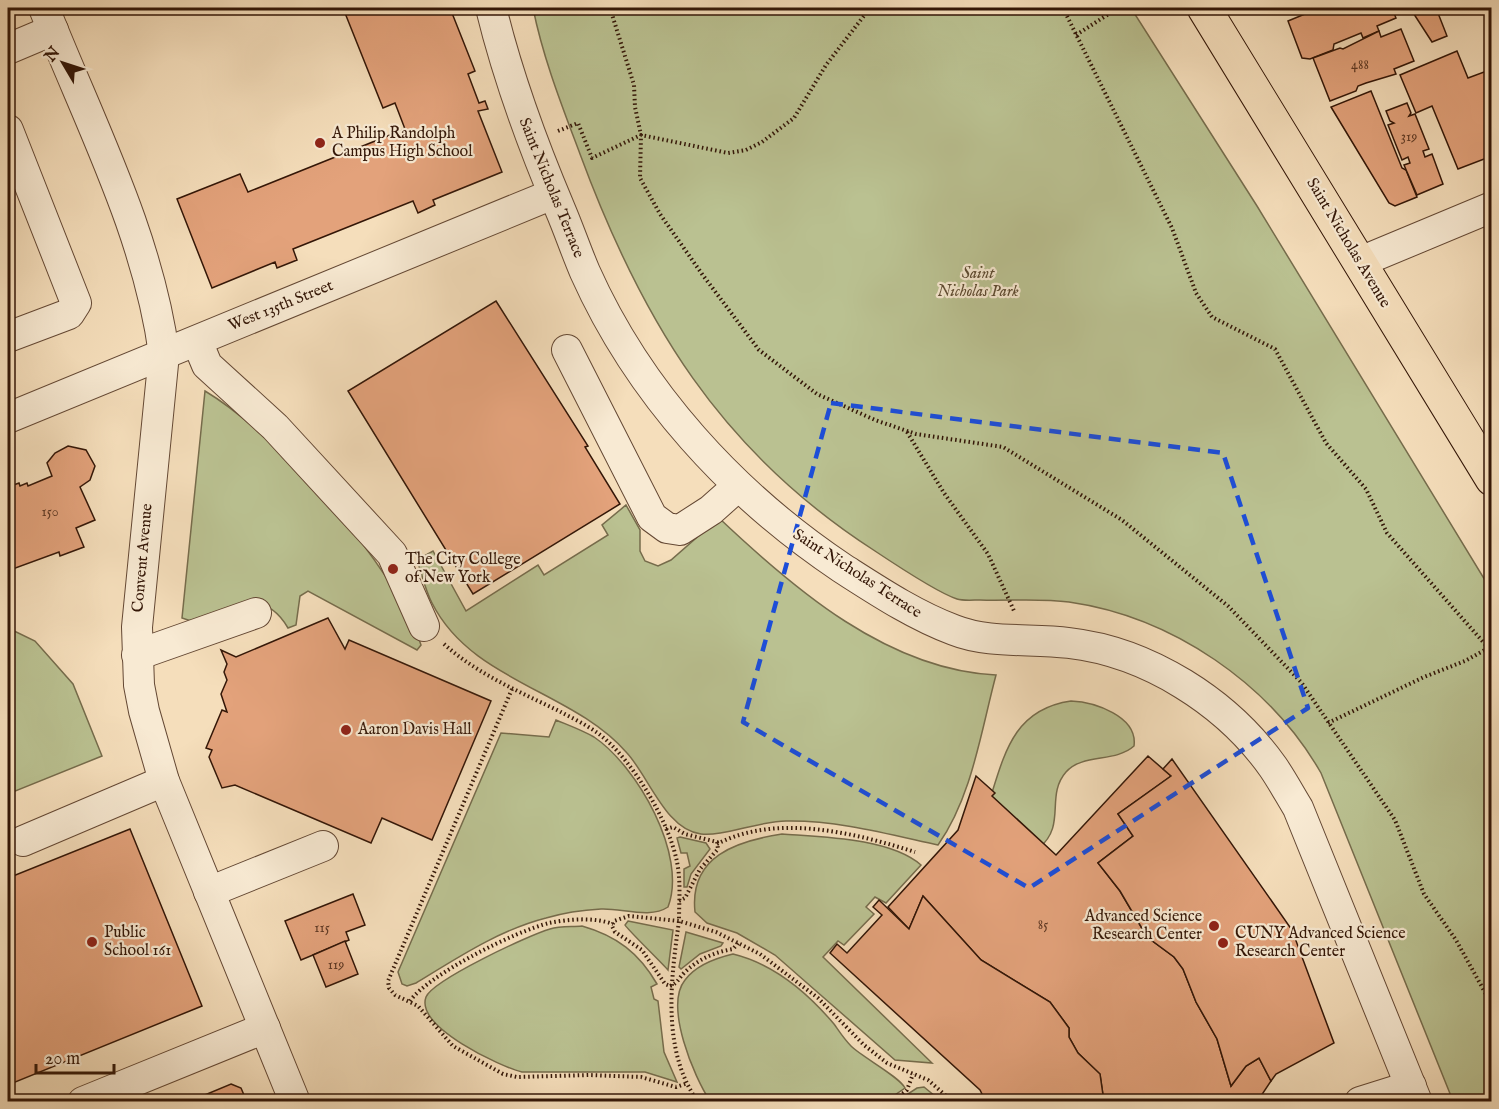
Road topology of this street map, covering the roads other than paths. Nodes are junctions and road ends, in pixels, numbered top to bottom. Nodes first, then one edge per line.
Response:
1 (491, 8) edge
2 (1204, 8) edge
3 (48, 19) edge
4 (8, 49) edge
5 (8, 130) edge
6 (553, 194) junction
7 (1491, 207) edge
8 (1360, 262) junction
9 (8, 337) edge
10 (197, 341) junction
11 (567, 350) dead end
12 (164, 354) junction
13 (8, 418) edge
14 (1491, 479) edge
15 (738, 486) junction
16 (256, 613) dead end
17 (424, 626) road end
18 (137, 655) junction
19 (164, 781) junction
20 (23, 841) dead end
21 (323, 846) dead end
22 (209, 891) junction
23 (265, 1029) junction
24 (1414, 1094) edge
25 (83, 1101) edge
26 (295, 1101) edge
27 (1360, 1101) edge

1 - 6 street, Saint Nicholas Terrace
2 - 8 main road, Saint Nicholas Avenue
3 - 4 street
3 - 12 street, Convent Avenue
5 - 9 street
6 - 10 street, West 135th Street
6 - 15 street, Saint Nicholas Terrace
7 - 8 street
8 - 14 main road, Saint Nicholas Avenue
10 - 12 street, West 135th Street
10 - 17 street
11 - 15 street
12 - 13 street, West 135th Street
12 - 18 street, Convent Avenue
15 - 24 street, Saint Nicholas Terrace
16 - 18 street
18 - 19 street, Convent Avenue
19 - 20 street
19 - 22 street, Convent Avenue
21 - 22 street
22 - 23 street, Convent Avenue
23 - 25 street
23 - 26 street, Convent Avenue
24 - 27 street

